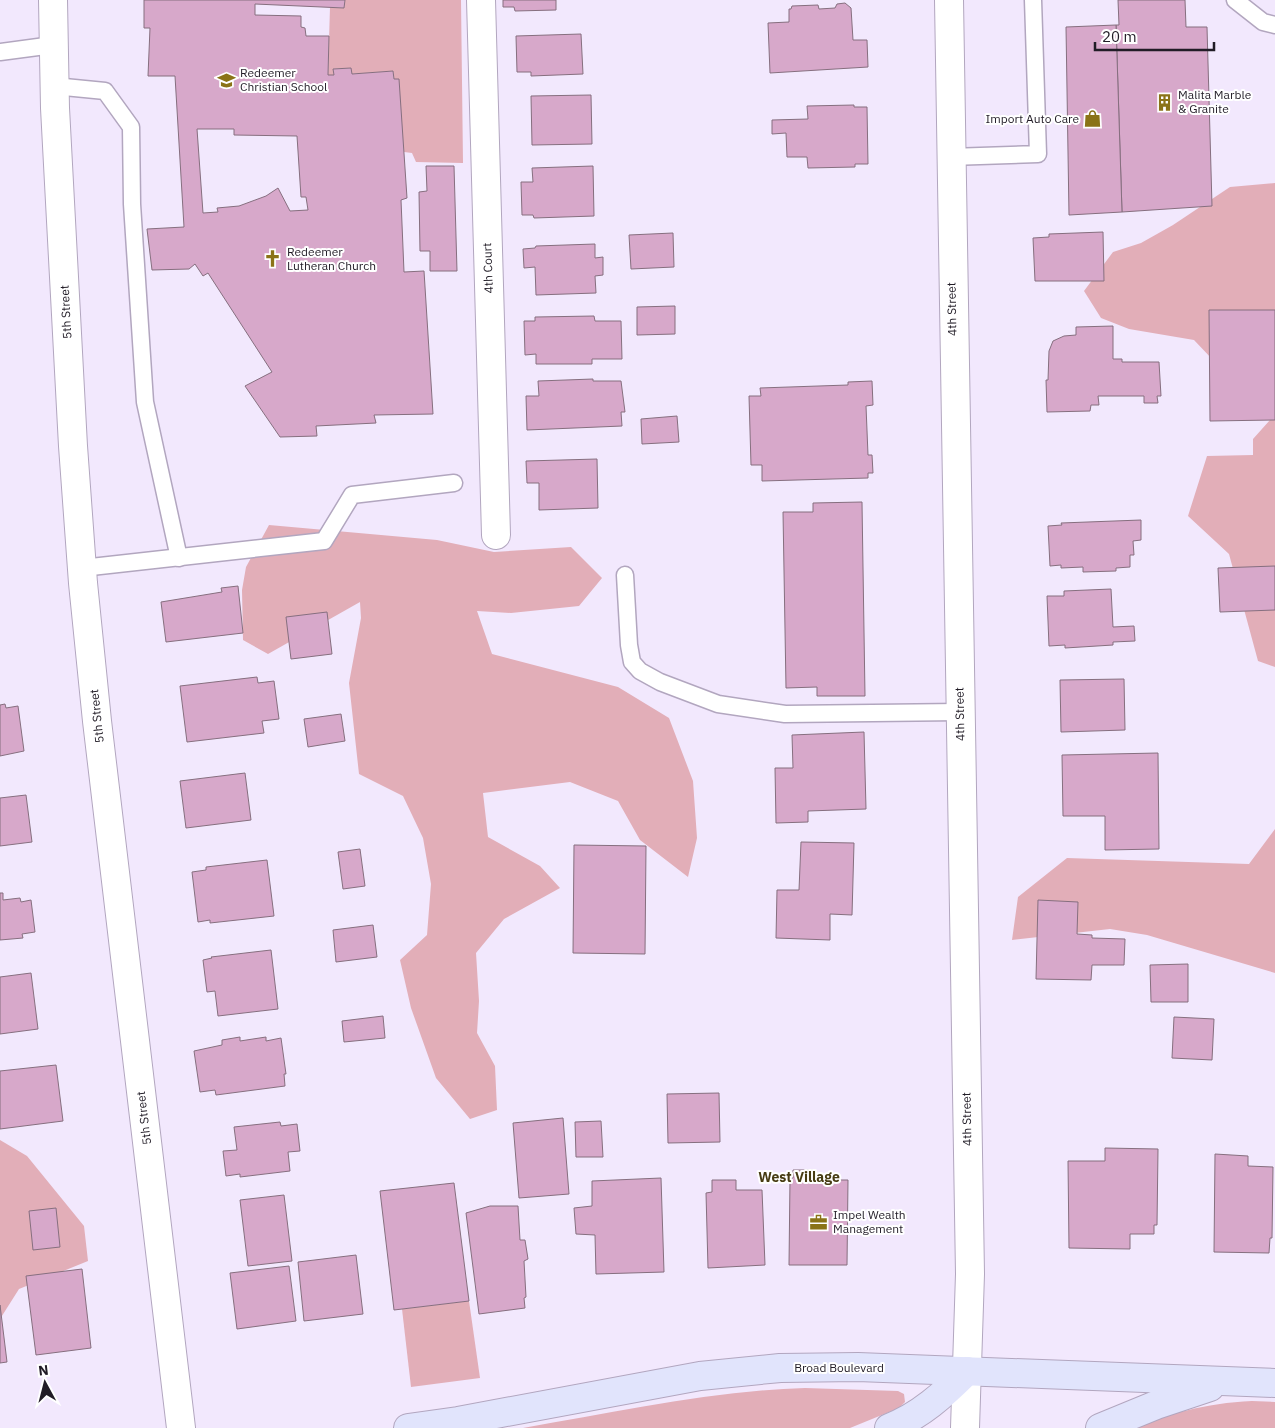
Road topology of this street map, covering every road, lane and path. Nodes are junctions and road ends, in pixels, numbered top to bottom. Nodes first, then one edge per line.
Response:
1 (53, 0) edge
2 (481, 0) edge
3 (948, 0) edge
4 (1033, 0) edge
5 (1236, 0) edge
6 (1275, 25) edge
7 (53, 45) junction
8 (0, 52) edge
9 (54, 86) junction
10 (950, 157) junction
11 (454, 483) dead end
12 (496, 535) dead end
13 (178, 558) junction
14 (82, 568) junction
15 (625, 575) dead end
16 (960, 712) junction
17 (967, 1372) junction
18 (1228, 1381) junction
19 (1275, 1383) edge
20 (181, 1428) edge
21 (408, 1428) edge
22 (889, 1428) edge
23 (965, 1428) edge
24 (1100, 1428) edge

1 - 7 street, 5th Street
2 - 12 street, 4th Court
3 - 10 street, 4th Street
4 - 10 lane
5 - 6 lane
7 - 8 lane
7 - 9 street, 5th Street
9 - 13 lane
9 - 14 street, 5th Street
10 - 16 street, 4th Street
11 - 13 lane
13 - 14 lane
14 - 20 street, 5th Street
15 - 16 lane
16 - 17 street, 4th Street
17 - 18 main road, Broad Boulevard
17 - 21 main road, Broad Boulevard
17 - 22 main road
17 - 23 street, 4th Street
18 - 19 main road, Broad Boulevard
18 - 24 main road

